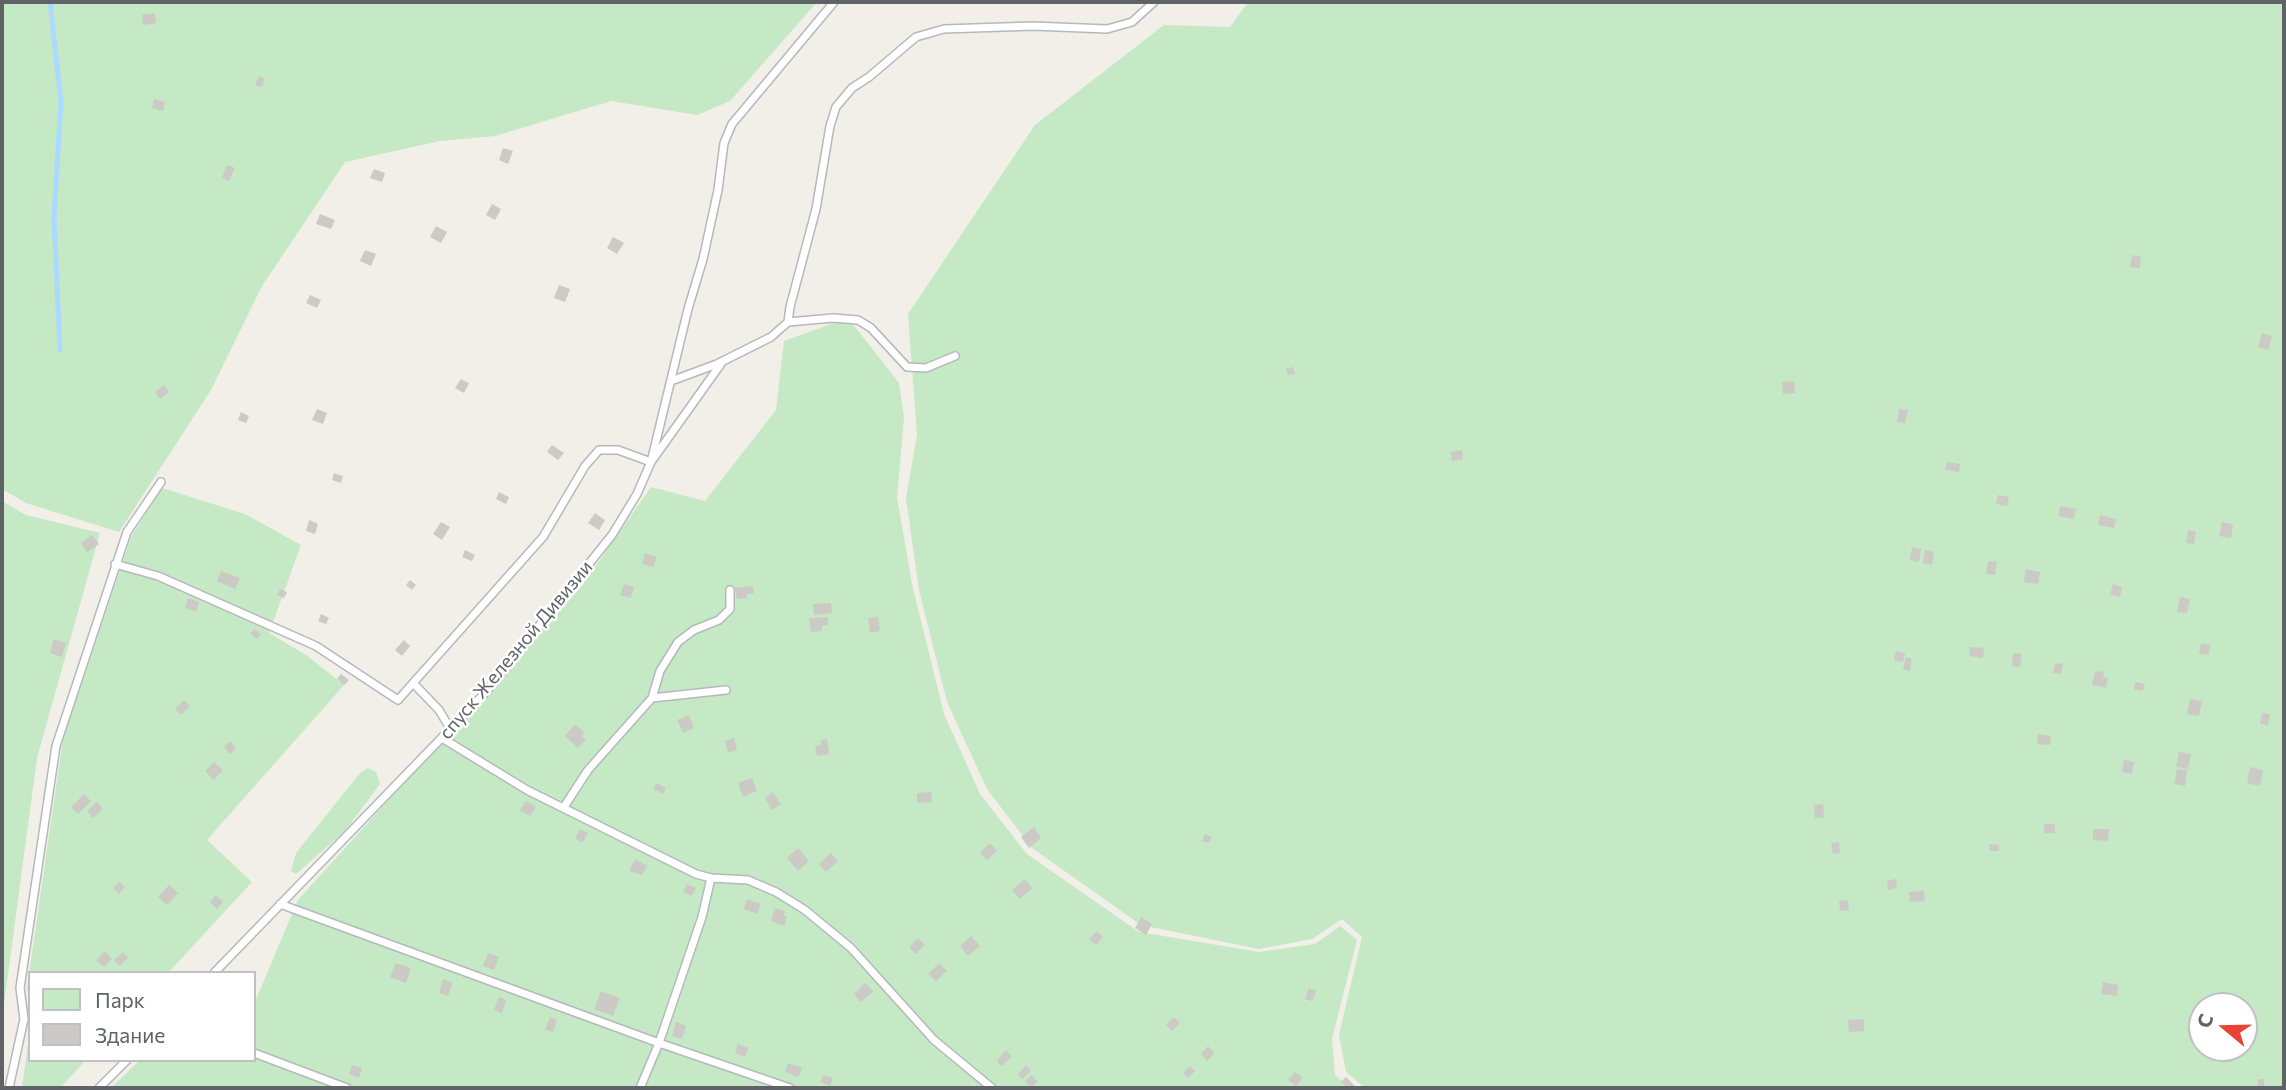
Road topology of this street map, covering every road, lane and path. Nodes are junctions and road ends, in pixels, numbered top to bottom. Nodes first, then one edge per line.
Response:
1 (834, 2) edge
2 (1154, 2) edge
3 (788, 323) junction
4 (955, 356) dead end
5 (723, 361) junction
6 (671, 381) junction
7 (651, 462) junction
8 (162, 482) dead end
9 (115, 564) junction
10 (730, 590) dead end
11 (414, 684) junction
12 (726, 690) dead end
13 (652, 698) junction
14 (451, 730) junction
15 (442, 738) junction
16 (564, 807) junction
17 (710, 878) junction
18 (280, 904) junction
19 (216, 971) edge
20 (659, 1043) junction
21 (256, 1054) edge
22 (125, 1062) edge
23 (9, 1088) edge
24 (99, 1088) edge
25 (347, 1088) edge
26 (640, 1088) edge
27 (790, 1088) edge
28 (992, 1088) edge

1 - 6 lane, спуск Железной Дивизии
2 - 3 lane
3 - 4 lane
3 - 5 lane
5 - 6 lane
5 - 7 lane
6 - 7 lane, спуск Железной Дивизии
7 - 11 lane
7 - 14 lane, спуск Железной Дивизии
8 - 9 lane
9 - 11 lane
9 - 23 lane
10 - 13 lane
11 - 14 lane
12 - 13 lane
13 - 16 lane
14 - 15 lane, спуск Железной Дивизии
15 - 16 lane
15 - 18 lane, спуск Железной Дивизии
16 - 17 lane
17 - 20 lane
17 - 28 lane
18 - 19 lane, спуск Железной Дивизии
18 - 20 lane
20 - 26 lane
20 - 27 lane
21 - 25 lane
22 - 24 lane

